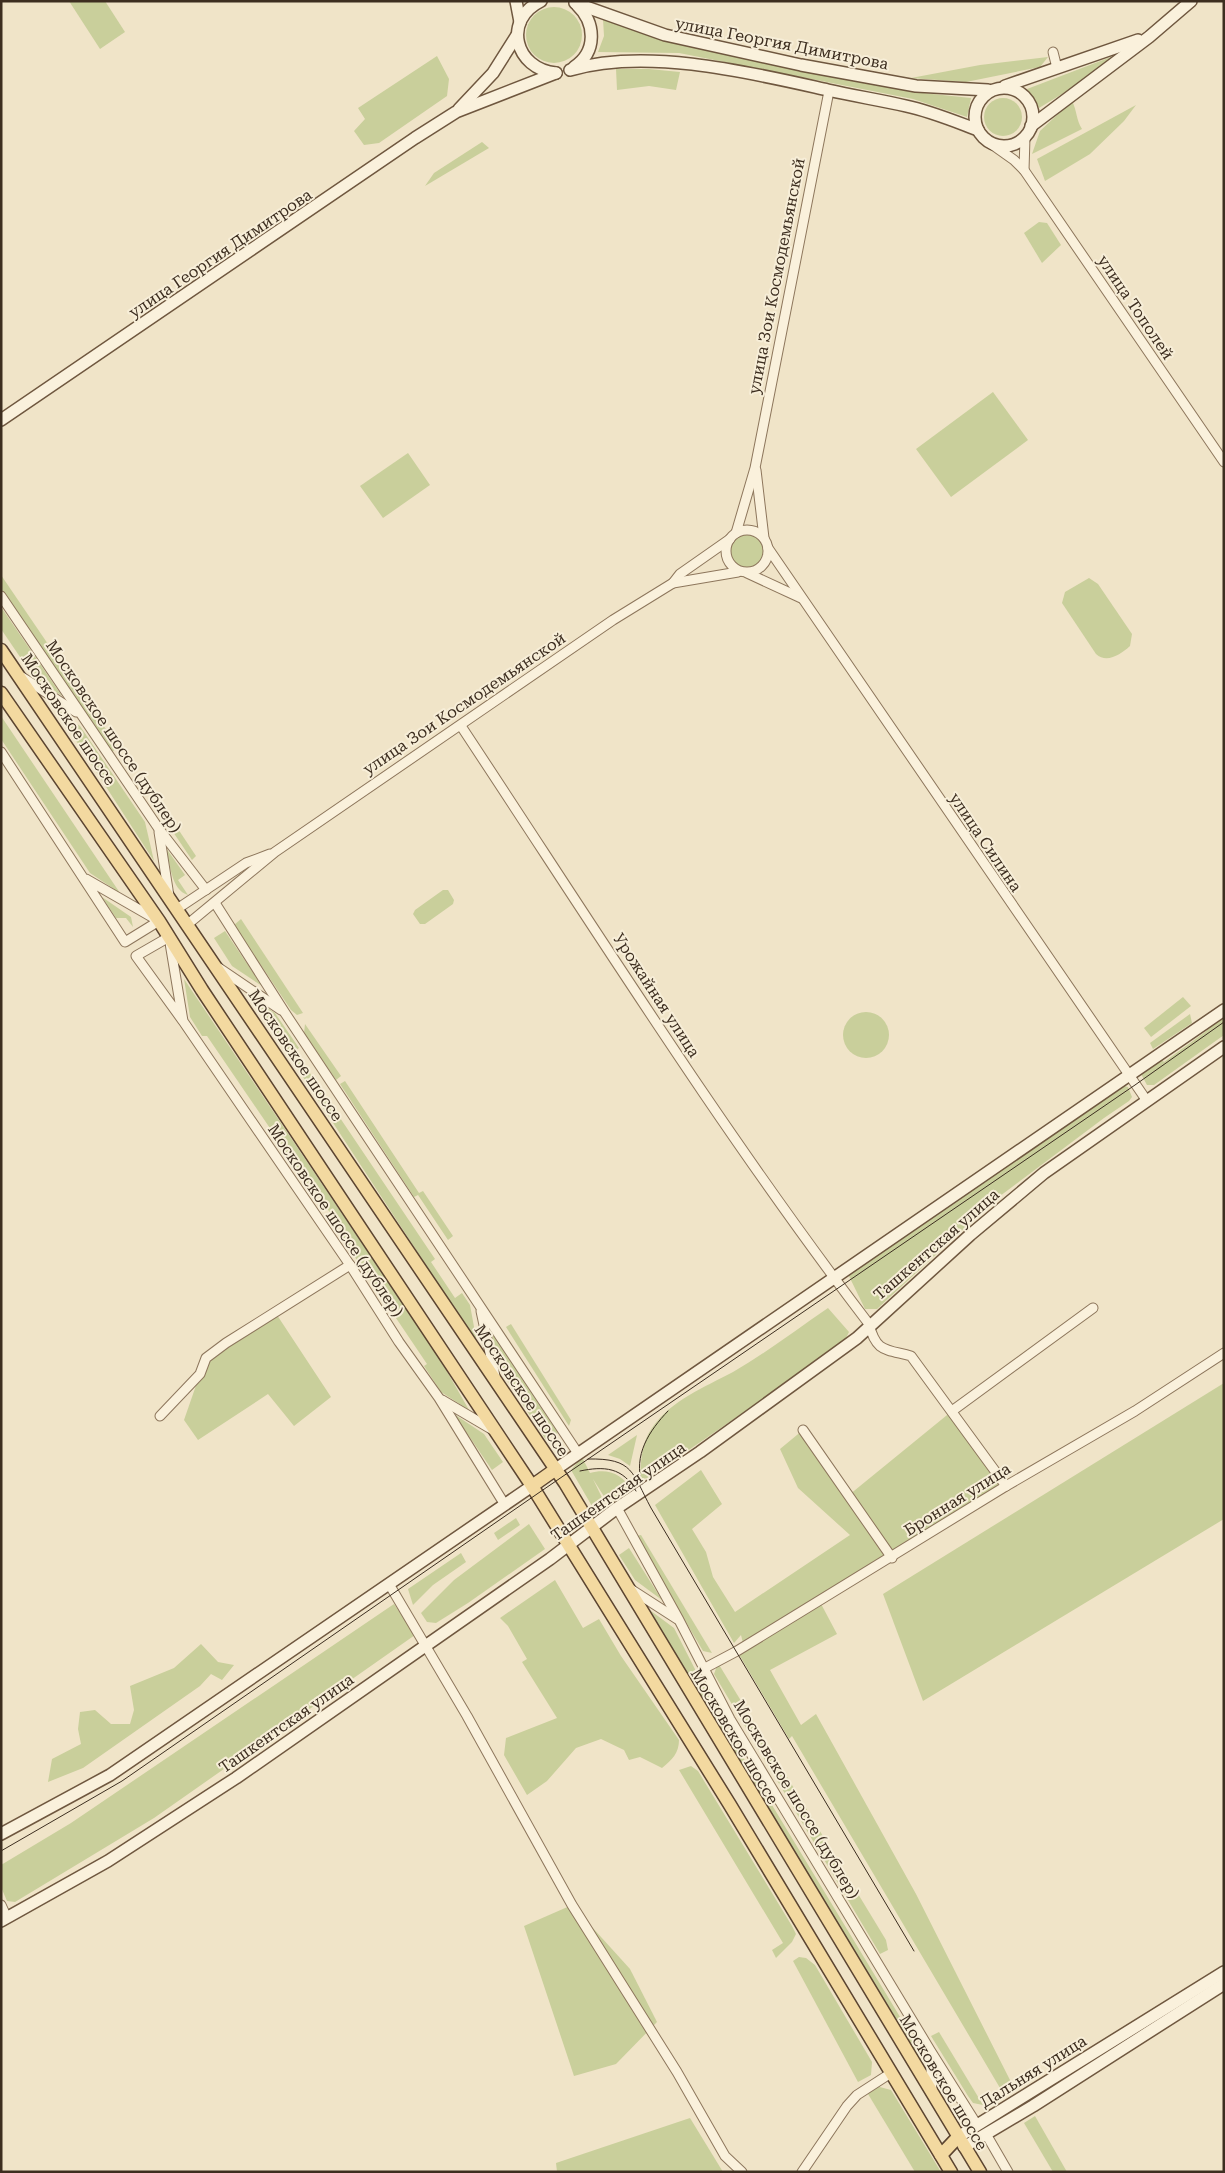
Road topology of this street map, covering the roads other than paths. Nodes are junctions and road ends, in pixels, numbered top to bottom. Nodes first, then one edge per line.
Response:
1 (516, 1) edge
2 (541, 1) edge
3 (1191, 1) edge
4 (573, 2) edge
5 (520, 22) junction
6 (517, 35) junction
7 (1150, 37) junction
8 (1053, 52) dead end
9 (1058, 68) junction
10 (570, 70) junction
11 (556, 73) junction
12 (1005, 86) junction
13 (988, 90) junction
14 (829, 91) junction
15 (456, 112) junction
16 (1031, 126) junction
17 (978, 130) junction
18 (1026, 137) junction
19 (990, 144) junction
20 (1024, 170) junction
21 (1, 420) edge
22 (1224, 462) edge
23 (755, 468) junction
24 (733, 536) junction
25 (764, 538) junction
26 (768, 548) junction
27 (742, 572) junction
28 (673, 583) junction
29 (1, 596) edge
30 (802, 599) junction
31 (1, 650) edge
32 (21, 676) junction
33 (1, 693) edge
34 (81, 715) junction
35 (461, 726) junction
36 (1, 752) edge
37 (159, 829) junction
38 (275, 852) junction
39 (86, 879) junction
40 (206, 890) junction
41 (169, 896) junction
42 (215, 903) junction
43 (177, 909) junction
44 (159, 921) junction
45 (188, 924) junction
46 (169, 938) junction
47 (136, 956) joint
48 (216, 966) junction
49 (1224, 1010) edge
50 (285, 1013) junction
51 (183, 1022) junction
52 (1224, 1047) edge
53 (1128, 1075) junction
54 (1147, 1101) junction
55 (350, 1265) junction
56 (834, 1278) junction
57 (480, 1305) junction
58 (1093, 1308) dead end
59 (869, 1324) junction
60 (1224, 1353) edge
61 (497, 1383) junction
62 (439, 1398) junction
63 (952, 1411) junction
64 (160, 1416) dead end
65 (803, 1430) dead end
66 (497, 1433) junction
67 (577, 1452) junction
68 (556, 1469) junction
69 (532, 1486) junction
70 (1006, 1486) junction
71 (505, 1504) junction
72 (617, 1508) junction
73 (592, 1527) junction
74 (568, 1544) junction
75 (892, 1558) junction
76 (389, 1584) junction
77 (626, 1586) junction
78 (680, 1620) junction
79 (427, 1645) junction
80 (705, 1668) junction
81 (1, 1834) edge
82 (1, 1905) edge
83 (4, 1919) edge
84 (1224, 1972) edge
85 (1223, 1987) edge
86 (930, 2050) junction
87 (891, 2073) junction
88 (932, 2093) junction
89 (977, 2125) junction
90 (986, 2134) junction
91 (961, 2142) junction
92 (941, 2155) junction
93 (742, 2172) edge
94 (802, 2172) edge
95 (951, 2172) edge
96 (980, 2172) edge
97 (1008, 2172) edge

1 - 5 main road
2 - 5 main road
3 - 7 main road
4 - 10 main road
4 - 13 main road, улица Георгия Димитрова
5 - 6 main road
6 - 11 main road
6 - 15 main road, улица Георгия Димитрова
7 - 9 main road
7 - 16 main road
8 - 9 street
9 - 12 main road
10 - 11 main road, улица Георгия Димитрова
10 - 14 main road
11 - 15 main road, улица Георгия Димитрова
12 - 13 main road
12 - 16 main road
13 - 17 main road
14 - 17 main road
14 - 23 street, улица Зои Космодемьянской
15 - 21 main road, улица Георгия Димитрова
16 - 18 main road
17 - 19 main road
18 - 19 main road
18 - 20 street
19 - 20 street, улица Тополей
20 - 22 street, улица Тополей
23 - 24 street, улица Зои Космодемьянской
23 - 25 street, улица Зои Космодемьянской
24 - 25 street
24 - 27 street
24 - 28 street, улица Зои Космодемьянской
25 - 26 street
26 - 27 street
26 - 30 street, улица Силина
27 - 28 street, улица Зои Космодемьянской
27 - 30 street
28 - 35 street, улица Зои Космодемьянской
29 - 34 street, Московское шоссе (дублер)
30 - 53 street, улица Силина
31 - 32 main road, Московское шоссе
32 - 34 street
32 - 41 main road, Московское шоссе
33 - 44 main road
34 - 37 street, Московское шоссе (дублер)
35 - 38 street, улица Зои Космодемьянской
35 - 56 street, Урожайная улица
36 - 39 street
37 - 40 street, Московское шоссе (дублер)
37 - 41 street
38 - 40 street, улица Зои Космодемьянской
38 - 42 street, улица Зои Космодемьянской
39 - 44 street
39 - 44 street, улица Зои Космодемьянской
40 - 43 street, улица Зои Космодемьянской
41 - 43 main road, Московское шоссе
42 - 45 street, улица Зои Космодемьянской
42 - 50 street
43 - 44 main road, улица Зои Космодемьянской
43 - 45 main road, Московское шоссе
44 - 46 main road
45 - 46 main road, улица Зои Космодемьянской
45 - 48 main road, Московское шоссе
46 - 47 street, улица Зои Космодемьянской
46 - 51 street
46 - 66 main road
47 - 51 street, Московское шоссе (дублер)
48 - 50 street
48 - 61 main road, Московское шоссе
49 - 53 main road, Ташкентская улица
50 - 57 street
51 - 55 street, Московское шоссе (дублер)
52 - 54 main road, Ташкентская улица
53 - 54 street, улица Силина
53 - 56 main road, Ташкентская улица
54 - 59 main road, Ташкентская улица
55 - 62 street, Московское шоссе (дублер)
55 - 64 street
56 - 59 street, Урожайная улица
56 - 67 main road, Ташкентская улица
57 - 61 street
57 - 67 street
58 - 63 street
59 - 63 street
59 - 72 main road, Ташкентская улица
60 - 70 street, Бронная улица
61 - 68 main road, Московское шоссе
62 - 66 street
62 - 71 street, Московское шоссе (дублер)
63 - 70 street
65 - 75 street
66 - 69 main road
67 - 68 main road, Ташкентская улица
68 - 69 main road, Ташкентская улица
68 - 73 main road, Московское шоссе
69 - 71 main road, Ташкентская улица
69 - 74 main road
70 - 75 street, Бронная улица
71 - 76 main road, Ташкентская улица
72 - 73 main road, Ташкентская улица
72 - 78 street, Московское шоссе (дублер)
73 - 74 main road, Ташкентская улица
73 - 77 main road, Московское шоссе
74 - 79 main road, Ташкентская улица
74 - 87 main road
75 - 80 street, Бронная улица
76 - 79 street
76 - 81 main road, Ташкентская улица
77 - 78 street
77 - 88 main road, Московское шоссе
78 - 80 street, Московское шоссе (дублер)
79 - 83 main road, Ташкентская улица
79 - 93 street
80 - 86 street, Московское шоссе (дублер)
82 - 83 street
84 - 89 main road, Дальняя улица
85 - 90 main road, Дальняя улица
86 - 88 street
86 - 89 street, Московское шоссе (дублер)
87 - 92 main road
87 - 94 street
88 - 91 main road, Московское шоссе
89 - 91 main road, Дальняя улица
90 - 91 main road, Дальняя улица
90 - 97 street
91 - 92 main road, Дальняя улица
91 - 96 main road, Московское шоссе
92 - 95 main road

